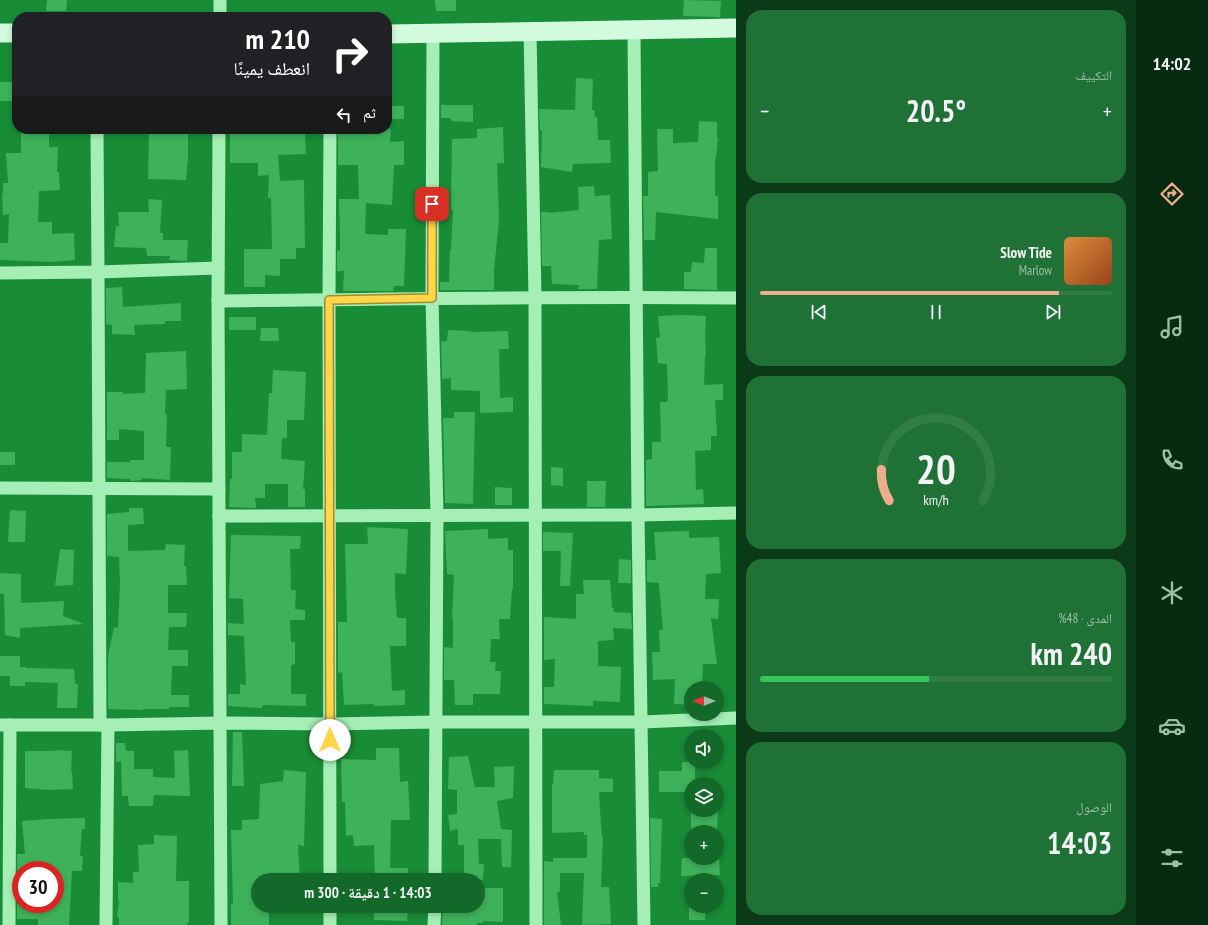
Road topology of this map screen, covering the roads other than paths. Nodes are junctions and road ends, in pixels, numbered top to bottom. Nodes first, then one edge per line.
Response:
1 (220, 0) edge
2 (220, 12) edge
3 (736, 28) edge
4 (530, 31) junction
5 (634, 31) junction
6 (0, 33) edge
7 (12, 33) edge
8 (433, 33) junction
9 (392, 34) edge
10 (97, 134) edge
11 (219, 134) edge
12 (330, 134) edge
13 (218, 268) junction
14 (98, 272) junction
15 (0, 273) edge
16 (535, 297) junction
17 (636, 297) junction
18 (432, 298) junction
19 (736, 298) edge
20 (329, 300) junction
21 (218, 301) junction
22 (0, 488) edge
23 (99, 488) junction
24 (219, 489) junction
25 (736, 513) edge
26 (535, 514) junction
27 (437, 515) junction
28 (638, 515) junction
29 (219, 516) junction
30 (329, 516) junction
31 (736, 718) edge
32 (436, 722) junction
33 (536, 722) junction
34 (642, 722) junction
35 (221, 723) junction
36 (330, 724) junction
37 (5, 725) edge
38 (104, 725) junction
39 (330, 873) edge
40 (435, 873) edge
41 (330, 913) edge
42 (434, 913) edge
43 (9, 925) edge
44 (106, 925) edge
45 (221, 925) edge
46 (330, 925) edge
47 (434, 925) edge
48 (536, 925) edge
49 (644, 925) edge

1 - 2 street
3 - 5 main road
4 - 5 main road
4 - 8 main road
4 - 16 street
5 - 17 street
6 - 7 main road
8 - 9 main road
8 - 18 street
10 - 14 street
11 - 13 street
12 - 20 street
13 - 14 street
13 - 21 street
14 - 15 street
14 - 23 street
16 - 17 street
16 - 18 street
16 - 26 street
17 - 19 street
17 - 28 street
18 - 20 street
18 - 27 street
20 - 21 street
20 - 30 street
21 - 24 street
22 - 23 street
23 - 24 street
23 - 38 street
24 - 29 street
25 - 28 street
26 - 27 street
26 - 28 street
26 - 33 street
27 - 30 street
27 - 32 street
28 - 34 street
29 - 30 street
29 - 35 street
30 - 36 street
31 - 34 street
32 - 33 street
32 - 36 street
32 - 40 street
33 - 34 street
33 - 48 street
34 - 49 street
35 - 36 street
35 - 38 street
35 - 45 street
36 - 39 street
37 - 38 street
37 - 43 street
38 - 44 street
41 - 46 street
42 - 47 street

